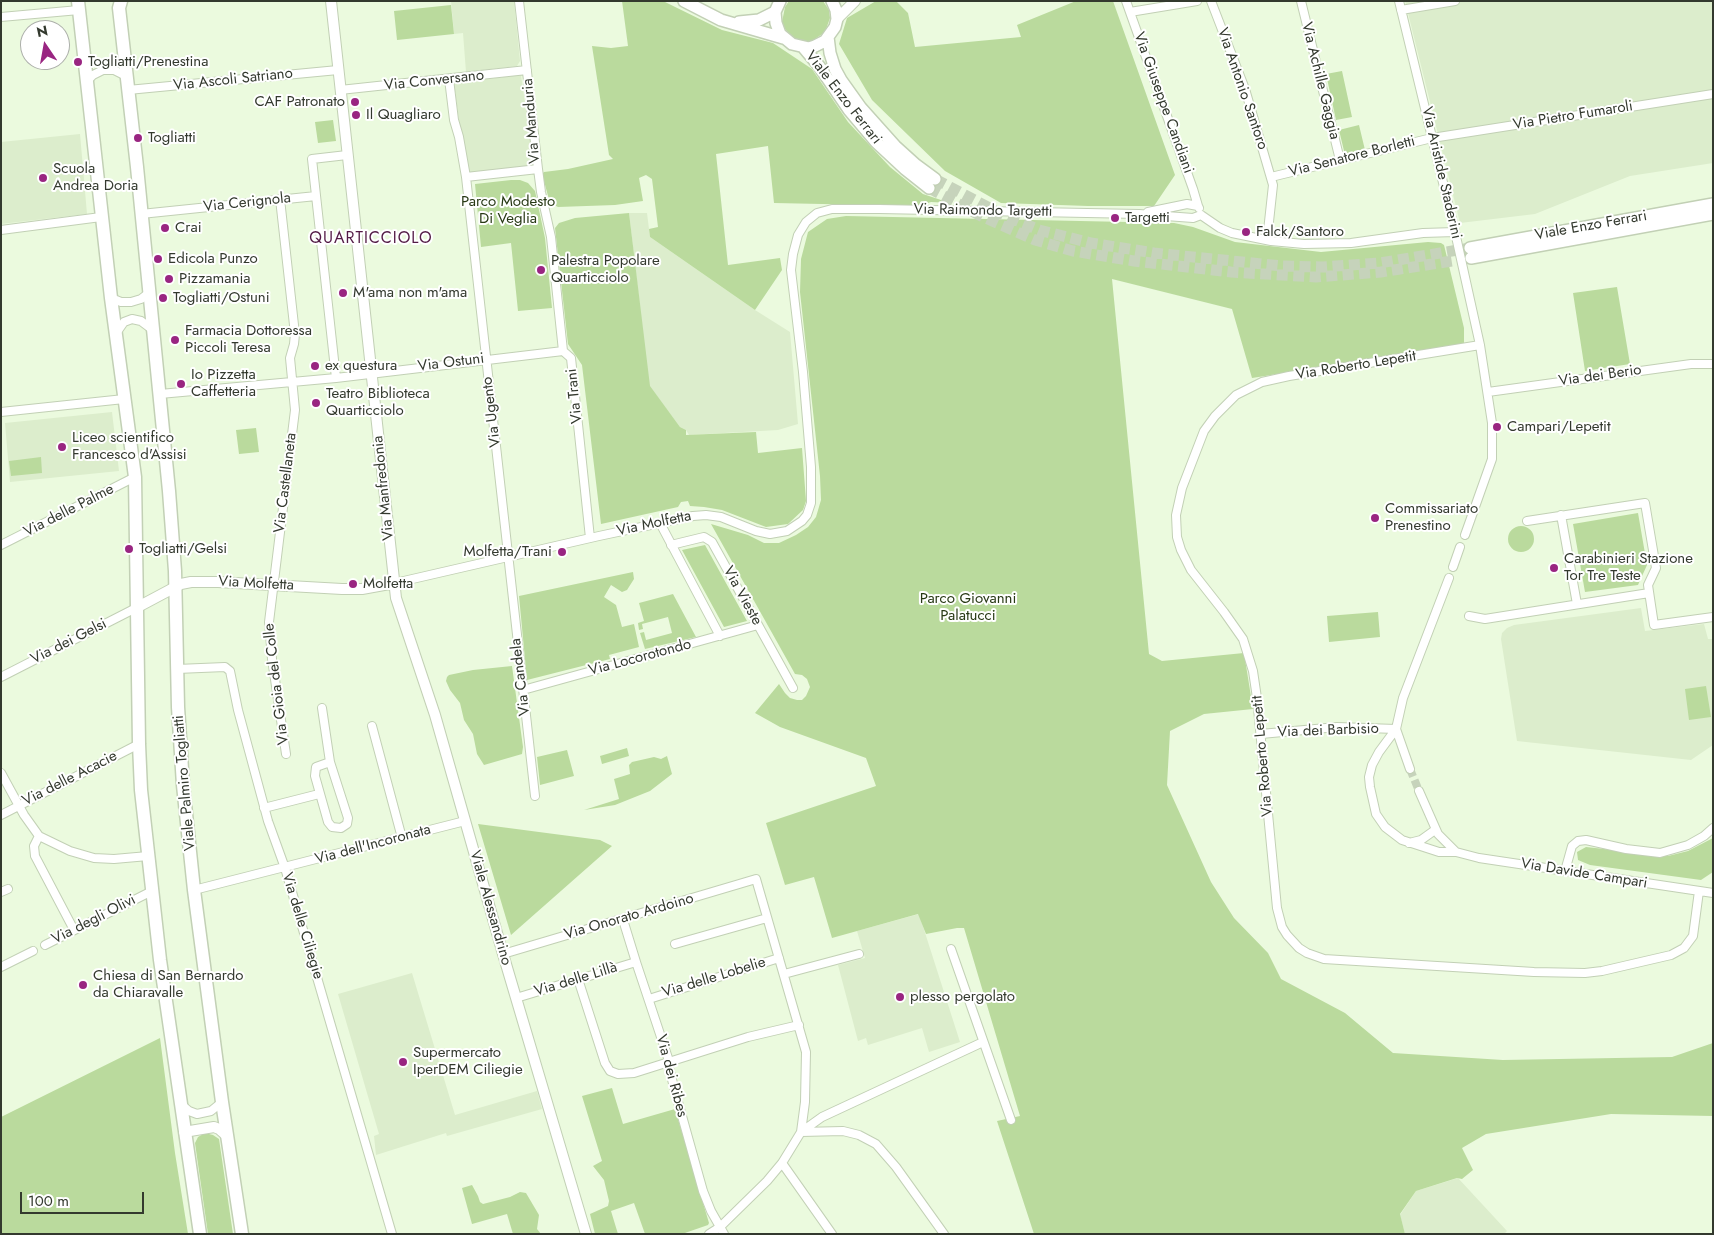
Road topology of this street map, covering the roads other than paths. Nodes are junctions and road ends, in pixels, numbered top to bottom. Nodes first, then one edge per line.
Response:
1 (331, 1) edge
2 (519, 1) edge
3 (684, 1) edge
4 (832, 1) edge
5 (855, 1) edge
6 (1126, 1) edge
7 (1197, 1) edge
8 (1211, 1) edge
9 (1301, 1) edge
10 (1399, 1) edge
11 (1455, 1) edge
12 (121, 3) edge
13 (78, 5) edge
14 (778, 7) edge
15 (1401, 10) junction
16 (1130, 12) junction
17 (1, 17) edge
18 (837, 19) junction
19 (725, 21) junction
20 (828, 37) junction
21 (783, 38) junction
22 (803, 48) junction
23 (338, 70) junction
24 (527, 70) junction
25 (126, 76) junction
26 (449, 79) junction
27 (86, 82) junction
28 (128, 90) junction
29 (340, 90) junction
30 (1713, 94) edge
31 (1432, 138) junction
32 (347, 154) junction
33 (1340, 160) junction
34 (538, 169) junction
35 (1271, 177) junction
36 (466, 178) junction
37 (316, 196) junction
38 (280, 200) junction
39 (1713, 204) edge
40 (1198, 206) junction
41 (1172, 207) junction
42 (828, 210) joint
43 (142, 214) junction
44 (1138, 214) junction
45 (1713, 214) edge
46 (1202, 216) junction
47 (1176, 217) junction
48 (101, 218) junction
49 (1, 230) edge
50 (1455, 232) junction
51 (1267, 240) junction
52 (149, 293) junction
53 (111, 298) junction
54 (153, 330) junction
55 (116, 334) junction
56 (1480, 345) junction
57 (563, 351) junction
58 (486, 359) junction
59 (1713, 364) edge
60 (372, 373) junction
61 (336, 378) junction
62 (292, 381) junction
63 (1488, 392) junction
64 (160, 394) junction
65 (124, 398) junction
66 (1, 412) edge
67 (135, 477) junction
68 (1561, 515) junction
69 (1527, 521) dead end
70 (660, 523) junction
71 (1465, 535) dead end
72 (590, 538) junction
73 (1, 545) edge
74 (671, 545) junction
75 (1460, 547) dead end
76 (507, 558) junction
77 (1453, 567) dead end
78 (1449, 578) dead end
79 (394, 583) junction
80 (274, 585) junction
81 (175, 587) junction
82 (1649, 593) junction
83 (1577, 604) junction
84 (136, 608) junction
85 (1469, 616) dead end
86 (1713, 617) edge
87 (758, 626) junction
88 (720, 636) junction
89 (177, 669) junction
90 (1, 677) edge
91 (793, 688) dead end
92 (523, 690) junction
93 (322, 708) dead end
94 (372, 726) dead end
95 (1396, 729) junction
96 (1261, 734) junction
97 (139, 744) junction
98 (286, 754) dead end
99 (330, 762) junction
100 (1410, 769) tunnel mouth
101 (1, 773) edge
102 (1419, 791) tunnel mouth
103 (319, 794) junction
104 (535, 796) dead end
105 (19, 806) junction
106 (264, 808) junction
107 (1, 815) edge
108 (466, 821) junction
109 (1713, 828) edge
110 (1436, 830) junction
111 (39, 836) junction
112 (402, 838) junction
113 (1409, 843) junction
114 (1456, 852) junction
115 (142, 857) junction
116 (285, 868) junction
117 (1565, 870) junction
118 (194, 890) junction
119 (1699, 891) junction
120 (147, 893) junction
121 (1713, 893) edge
122 (767, 918) junction
123 (624, 923) dead end
124 (74, 930) junction
125 (675, 944) dead end
126 (45, 945) dead end
127 (951, 949) dead end
128 (33, 951) dead end
129 (503, 954) junction
130 (859, 954) dead end
131 (779, 958) junction
132 (636, 962) junction
133 (1, 967) edge
134 (784, 974) junction
135 (578, 979) junction
136 (516, 998) junction
137 (649, 999) junction
138 (799, 1025) junction
139 (983, 1042) junction
140 (669, 1061) junction
141 (222, 1102) junction
142 (180, 1103) junction
143 (1011, 1120) dead end
144 (184, 1132) junction
145 (801, 1132) junction
146 (227, 1136) junction
147 (782, 1163) junction
148 (722, 1231) edge
149 (200, 1234) edge
150 (242, 1234) edge
151 (392, 1234) edge
152 (586, 1234) edge
153 (708, 1234) edge
154 (832, 1234) edge
155 (944, 1234) edge

1 - 23 street
2 - 24 street, Via Manduria
3 - 19 main road
4 - 18 main road
5 - 18 street
6 - 16 street, Via Giuseppe Candiani
7 - 16 street
8 - 35 street, Via Antonio Santoro
9 - 33 street, Via Achille Gaggia
10 - 15 street, Via Aristide Staderini
11 - 15 street
12 - 25 main road, Viale Palmiro Togliatti
13 - 17 street
13 - 27 main road
14 - 19 main road
14 - 21 main road
15 - 31 street, Via Aristide Staderini
16 - 40 street, Via Giuseppe Candiani
18 - 20 main road
19 - 21 main road
20 - 22 main road
20 - 22 main road, Viale Enzo Ferrari
21 - 22 main road
23 - 28 street, Via Ascoli Satriano
23 - 29 street, Via Manfredonia
24 - 26 street, Via Conversano
24 - 34 street, Via Manduria
25 - 27 street
25 - 28 main road, Viale Palmiro Togliatti
26 - 29 street, Via Conversano
26 - 36 street, Via Ugento
27 - 48 main road
28 - 43 main road, Viale Palmiro Togliatti
29 - 32 street, Via Manfredonia
30 - 31 street, Via Pietro Fumaroli
31 - 33 street, Via Senatore Borletti
31 - 50 street, Via Aristide Staderini
32 - 37 street
32 - 60 street, Via Manfredonia
33 - 35 street, Via Senatore Borletti
34 - 36 street, Via Manduria
34 - 57 street, Via Trani
35 - 51 street, Via Antonio Santoro
36 - 58 street, Via Ugento
37 - 38 street, Via Cerignola
37 - 61 street
38 - 43 street, Via Cerignola
38 - 62 street, Via Castellaneta
39 - 45 main road, Viale Enzo Ferrari
40 - 41 street, Via Raimondo Targetti
40 - 46 street
41 - 44 street, Via Raimondo Targetti
41 - 47 street
42 - 44 street, Via Raimondo Targetti
42 - 70 street, Via Molfetta
43 - 52 main road, Viale Palmiro Togliatti
44 - 47 street, Via Raimondo Targetti
46 - 47 street, Via Raimondo Targetti
46 - 51 street
48 - 49 street
48 - 53 main road
50 - 51 street
50 - 56 street, Via Aristide Staderini
52 - 53 street
52 - 54 main road, Viale Palmiro Togliatti
53 - 55 main road
54 - 55 street
54 - 64 main road, Viale Palmiro Togliatti
55 - 65 main road
56 - 63 street
56 - 96 street, Via Roberto Lepetit
57 - 58 street, Via Ostuni
57 - 72 street, Via Trani
58 - 60 street, Via Ostuni
58 - 76 street, Via Ugento
59 - 63 street, Via dei Berio
60 - 61 street, Via Ostuni
60 - 79 street, Via Manfredonia
61 - 62 street, Via Ostuni
62 - 64 street, Via Ostuni
62 - 80 street, Via Castellaneta
63 - 71 street
64 - 81 main road, Viale Palmiro Togliatti
65 - 66 street
65 - 67 main road
67 - 73 street, Via delle Palme
67 - 84 main road
68 - 69 street
68 - 82 street
68 - 83 street
70 - 72 street, Via Molfetta
70 - 74 street
72 - 76 street, Via Molfetta
74 - 87 street, Via Vieste
74 - 88 street
75 - 77 street
76 - 79 street, Via Molfetta
76 - 92 street, Via Candela
78 - 95 street, Via Davide Campari
79 - 80 street, Via Molfetta
79 - 108 street, Viale Alessandrino
80 - 81 street, Via Molfetta
80 - 98 street, Via Gioia del Colle
81 - 84 street, Via Molfetta
81 - 89 main road, Viale Palmiro Togliatti
82 - 83 street
82 - 86 street
83 - 85 street
84 - 90 street, Via dei Gelsi
84 - 97 main road
87 - 88 street, Via Locorotondo
87 - 91 street, Via Vieste
88 - 92 street, Via Locorotondo
89 - 106 street, Via delle Ciliegie
89 - 118 main road, Viale Palmiro Togliatti
92 - 104 street, Via Candela
93 - 99 street
94 - 112 street
95 - 96 street, Via dei Barbisio
95 - 100 street
95 - 113 street, Via Davide Campari
96 - 119 street, Via Roberto Lepetit
97 - 105 street, Via delle Acacie
97 - 115 main road
99 - 103 street
99 - 103 street
101 - 105 street
102 - 110 street
103 - 106 street
105 - 107 street, Via delle Acacie
105 - 111 street
106 - 116 street, Via delle Ciliegie
108 - 112 street, Via dell'Incoronata
108 - 129 street, Viale Alessandrino
109 - 117 street
110 - 113 street
110 - 114 street
111 - 115 street
111 - 124 street
112 - 116 street, Via dell'Incoronata
113 - 114 street, Via Davide Campari
114 - 117 street, Via Davide Campari
115 - 120 main road
116 - 118 street, Via dell'Incoronata
116 - 151 street, Via delle Ciliegie
117 - 119 street, Via Davide Campari
118 - 141 main road, Viale Palmiro Togliatti
119 - 121 street, Via Davide Campari
120 - 124 street, Via degli Olivi
120 - 142 main road
122 - 125 street
122 - 129 street, Via Onorato Ardoino
122 - 131 street
123 - 132 street, Via dei Ribes
124 - 126 street, Via degli Olivi
127 - 139 street
128 - 133 street
129 - 136 street, Viale Alessandrino
130 - 134 street
131 - 134 street
131 - 137 street, Via delle Lobelie
132 - 135 street, Via delle Lillà
132 - 137 street, Via dei Ribes
134 - 138 street
135 - 136 street, Via delle Lillà
135 - 140 street
136 - 152 street, Viale Alessandrino
137 - 140 street, Via dei Ribes
138 - 140 street
138 - 145 street
139 - 143 street
139 - 145 street
140 - 148 street, Via dei Ribes
141 - 142 street
141 - 146 main road, Viale Palmiro Togliatti
142 - 144 main road
144 - 146 street
144 - 149 main road
145 - 147 street
145 - 155 street
146 - 150 main road, Viale Palmiro Togliatti
147 - 148 street
147 - 154 street
148 - 153 street

